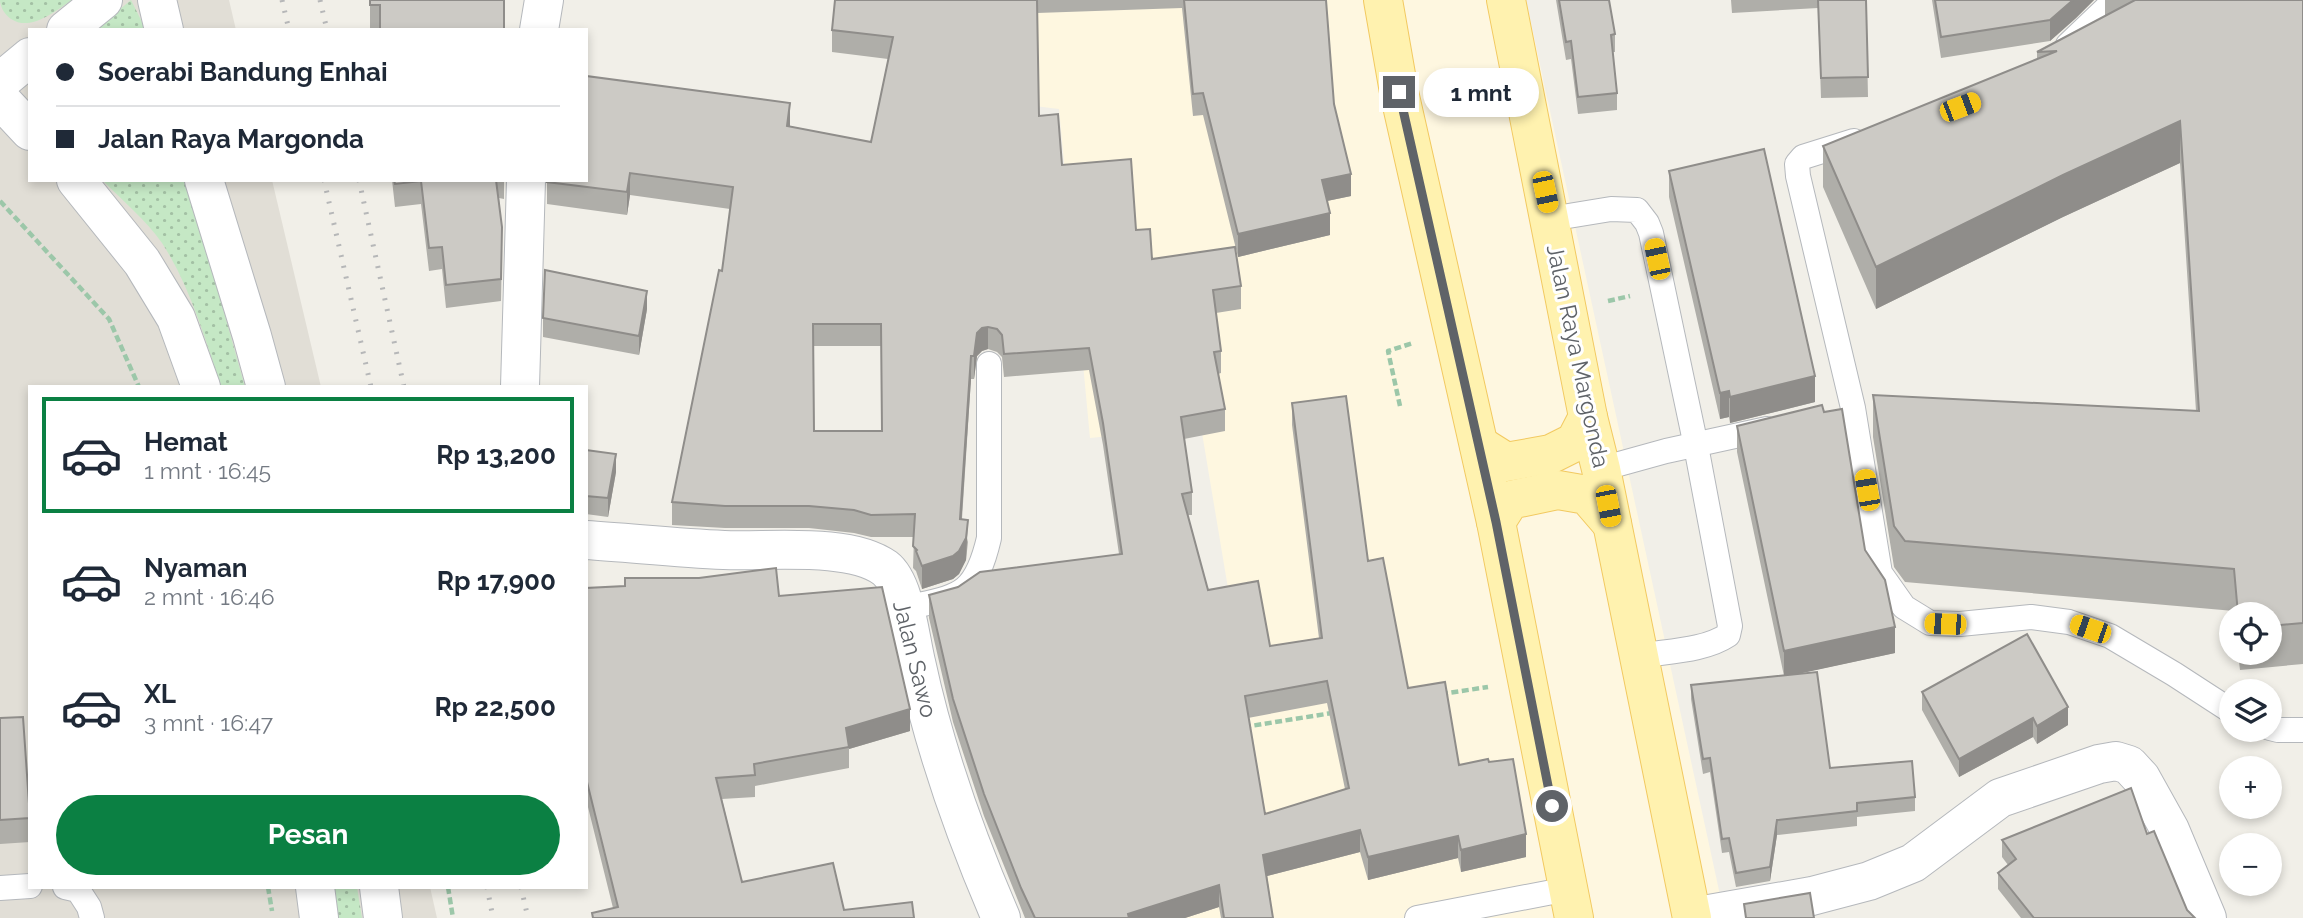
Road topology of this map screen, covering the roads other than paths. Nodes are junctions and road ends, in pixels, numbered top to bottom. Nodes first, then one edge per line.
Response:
1 (103, 0) edge
2 (157, 0) edge
3 (544, 0) edge
4 (1382, 0) edge
5 (1506, 0) edge
6 (2115, 0) edge
7 (68, 28) edge
8 (164, 28) edge
9 (539, 28) edge
10 (28, 59) edge
11 (2048, 59) edge
12 (0, 82) edge
13 (0, 99) edge
14 (28, 129) edge
15 (1870, 136) edge
16 (78, 182) edge
17 (205, 182) edge
18 (526, 182) edge
19 (1550, 219) junction
20 (989, 364) dead end
21 (200, 385) edge
22 (265, 385) edge
23 (520, 385) edge
24 (1853, 408) junction
25 (1827, 414) edge
26 (1588, 416) junction
27 (1792, 422) edge
28 (1479, 446) junction
29 (1696, 446) junction
30 (1601, 469) junction
31 (1496, 522) junction
32 (1612, 524) junction
33 (588, 540) edge
34 (905, 608) junction
35 (1639, 656) junction
36 (2219, 704) edge
37 (2282, 730) edge
38 (2303, 730) edge
39 (28, 886) edge
40 (0, 888) edge
41 (74, 889) edge
42 (315, 889) edge
43 (379, 889) edge
44 (1571, 904) edge
45 (92, 918) edge
46 (319, 918) edge
47 (383, 918) edge
48 (1001, 918) edge
49 (1417, 918) edge
50 (1692, 918) edge
51 (2207, 918) edge

1 - 7 street
2 - 8 street
3 - 9 street
4 - 28 main road
5 - 19 main road, Jalan Raya Margonda
6 - 11 lane
10 - 12 street
13 - 14 street
15 - 24 lane
16 - 21 street
17 - 22 street
18 - 23 street
19 - 26 main road, Jalan Raya Margonda
19 - 29 lane
20 - 34 lane
24 - 25 lane
24 - 36 lane
26 - 28 main road
26 - 30 main road, Jalan Raya Margonda
27 - 29 lane
28 - 31 main road
29 - 30 lane
29 - 35 lane
30 - 32 main road, Jalan Raya Margonda
31 - 32 main road
31 - 44 main road
32 - 35 main road, Jalan Raya Margonda
33 - 34 street, Jalan Sawo
34 - 48 street, Jalan Sawo
35 - 50 main road, Jalan Raya Margonda
37 - 38 lane
39 - 40 lane
41 - 45 lane
42 - 46 street
43 - 47 street
44 - 49 lane
50 - 51 street

